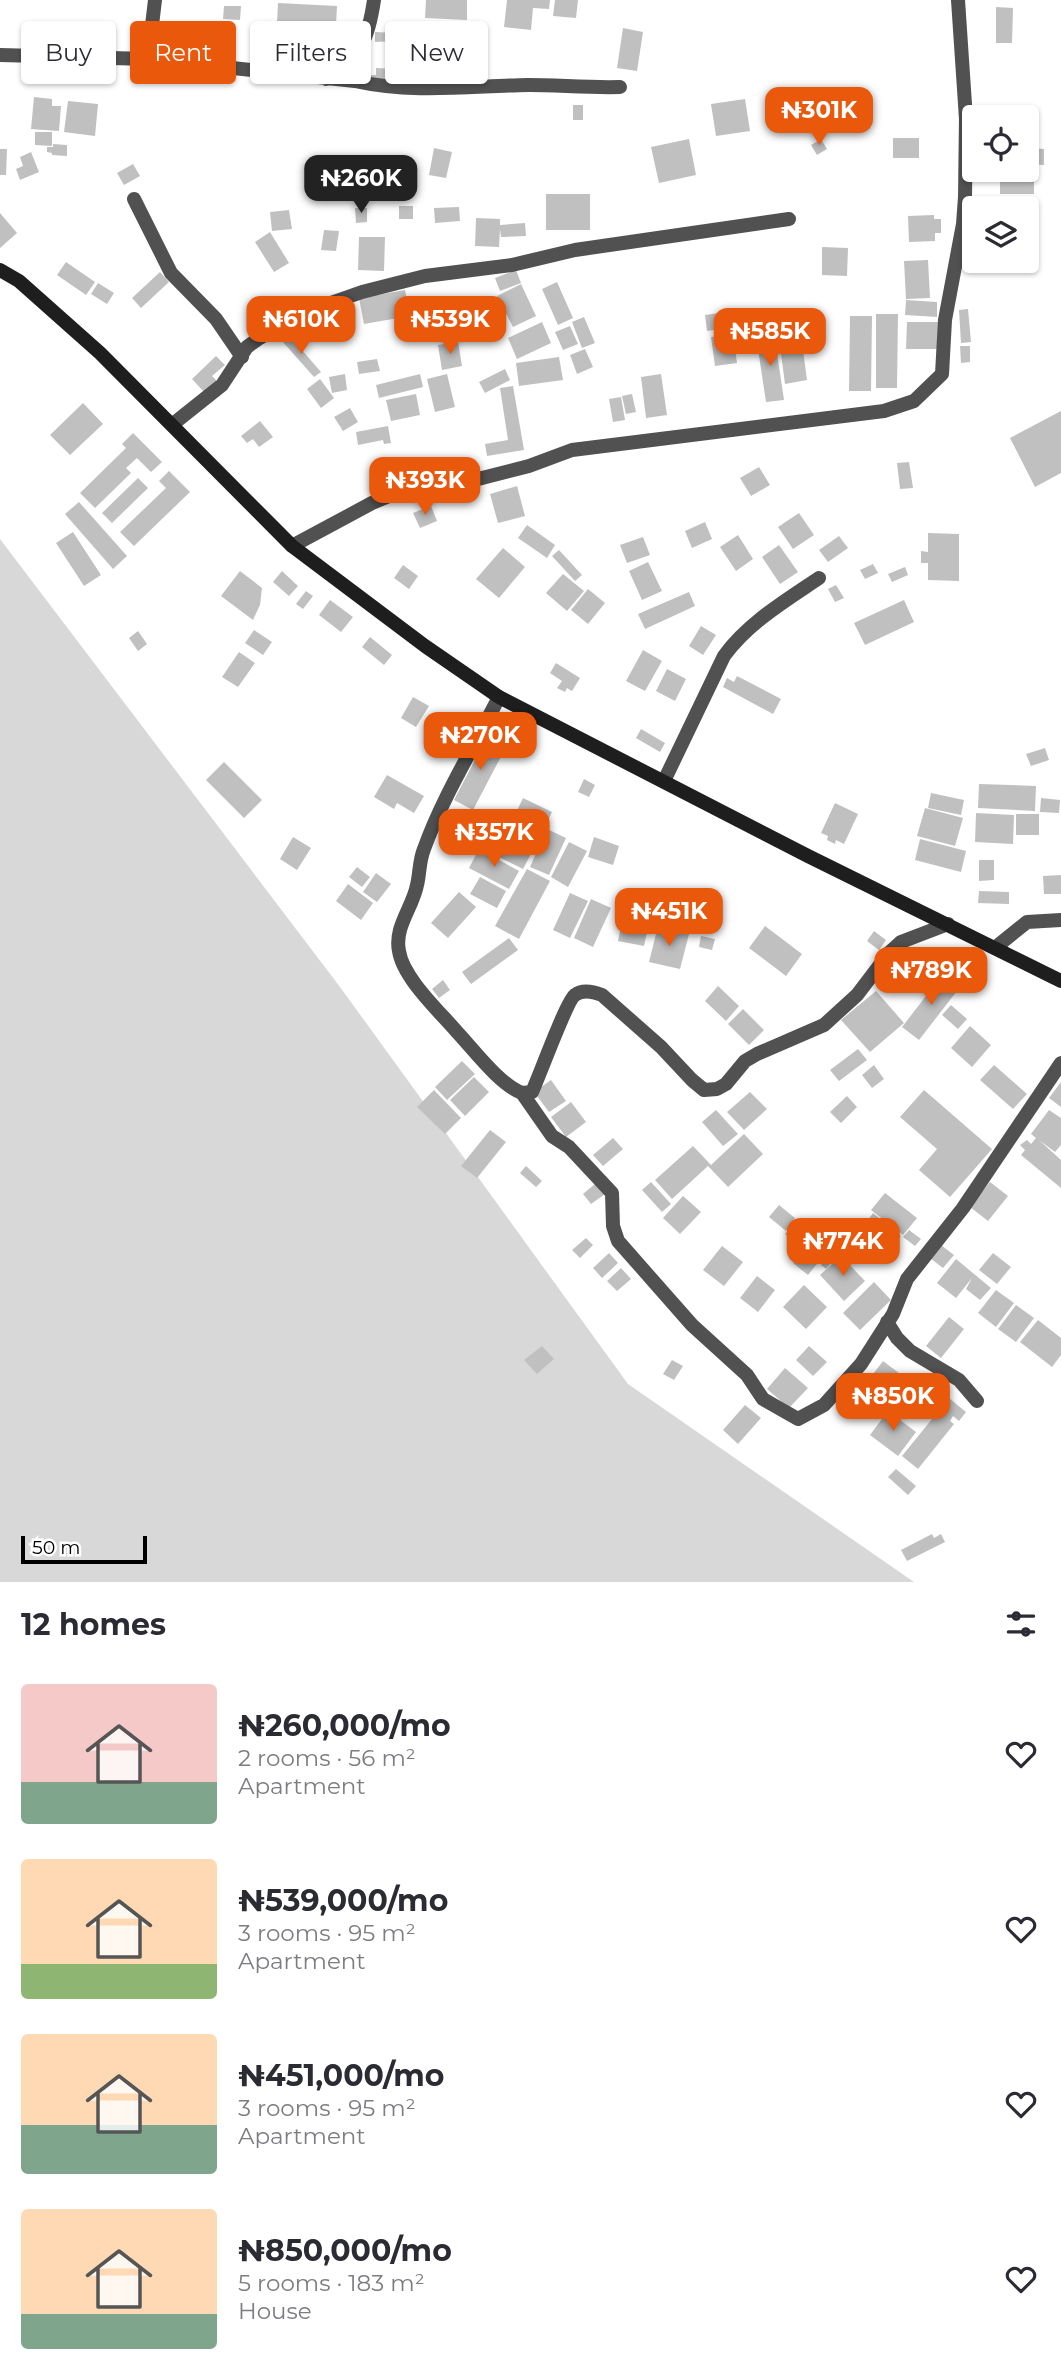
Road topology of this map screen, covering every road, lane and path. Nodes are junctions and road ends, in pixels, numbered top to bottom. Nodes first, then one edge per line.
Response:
1 (155, 0) edge
2 (374, 0) edge
3 (958, 0) edge
4 (153, 21) edge
5 (371, 21) edge
6 (0, 55) edge
7 (130, 59) edge
8 (368, 84) edge
9 (620, 88) dead end
10 (134, 199) dead end
11 (789, 219) dead end
12 (0, 270) edge
13 (242, 357) junction
14 (173, 424) junction
15 (292, 546) junction
16 (819, 579) dead end
17 (499, 696) junction
18 (664, 781) junction
19 (1061, 920) edge
20 (948, 923) junction
21 (996, 947) junction
22 (1061, 981) edge
23 (1061, 1063) edge
24 (522, 1093) junction
25 (887, 1322) junction
26 (977, 1401) dead end

1 - 4 street
2 - 5 street
3 - 15 street
6 - 7 street
8 - 9 street
10 - 13 street
11 - 13 street
12 - 14 street
13 - 14 street
14 - 15 street
15 - 17 street
16 - 18 street
17 - 18 street
17 - 24 street
18 - 20 street
19 - 21 street
20 - 21 street
20 - 24 street
21 - 22 street
23 - 25 street
24 - 25 street
25 - 26 street

